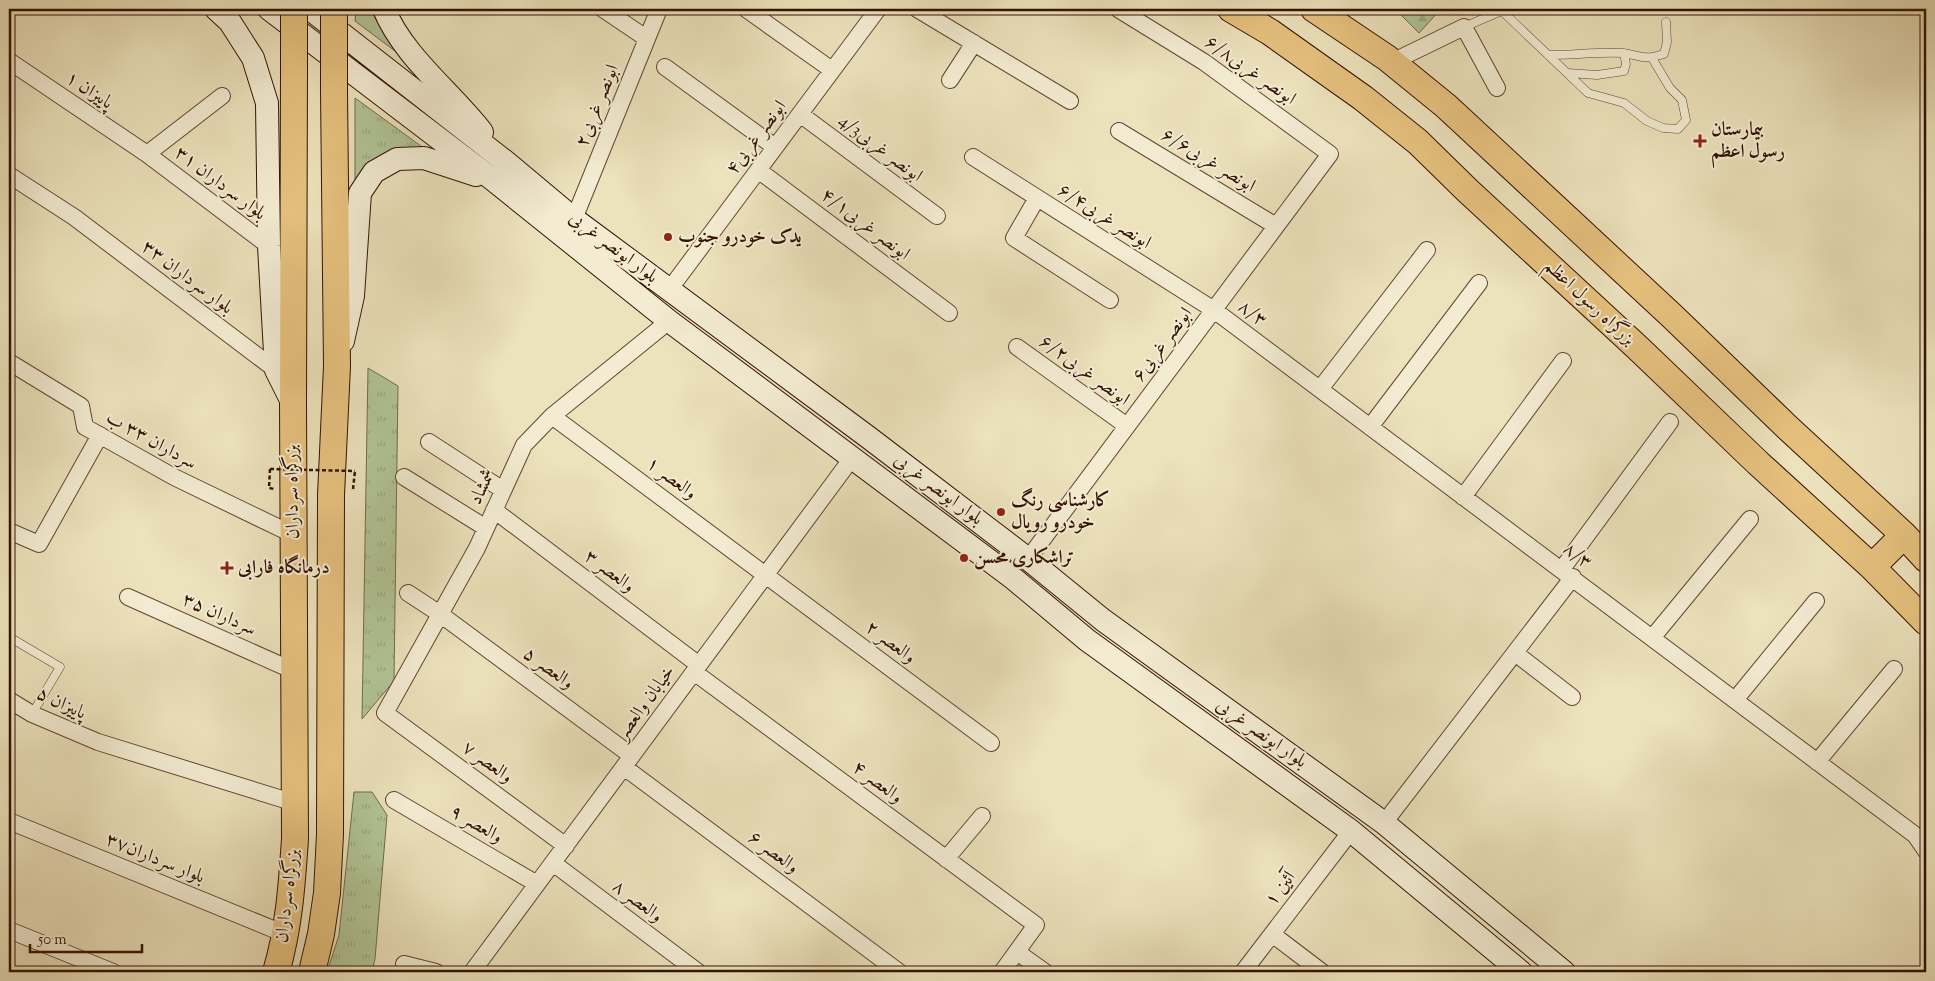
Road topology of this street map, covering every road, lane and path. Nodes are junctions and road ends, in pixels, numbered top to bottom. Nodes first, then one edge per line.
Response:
1 (216, 9) edge
2 (269, 9) edge
3 (294, 9) edge
4 (310, 9) edge
5 (334, 9) edge
6 (384, 9) edge
7 (603, 9) edge
8 (658, 9) edge
9 (746, 9) edge
10 (878, 9) edge
11 (917, 9) edge
12 (1118, 9) edge
13 (1231, 9) edge
14 (1314, 9) edge
15 (1504, 10) edge
16 (1666, 22) dead end
17 (1464, 27) junction
18 (646, 38) junction
19 (974, 43) junction
20 (1624, 53) junction
21 (1548, 55) junction
22 (1652, 58) junction
23 (9, 61) edge
24 (1392, 62) junction
25 (665, 67) dead end
26 (832, 70) junction
27 (1568, 73) junction
28 (950, 80) dead end
29 (1497, 88) dead end
30 (222, 96) dead end
31 (1070, 101) dead end
32 (800, 114) junction
33 (1119, 130) dead end
34 (775, 147) junction
35 (147, 154) junction
36 (1330, 154) joint
37 (972, 157) dead end
38 (506, 162) junction
39 (758, 170) junction
40 (9, 174) edge
41 (492, 179) junction
42 (1037, 198) junction
43 (937, 216) dead end
44 (574, 219) junction
45 (1276, 226) junction
46 (269, 246) junction
47 (1427, 250) dead end
48 (1479, 283) dead end
49 (668, 290) junction
50 (1110, 300) dead end
51 (1214, 310) junction
52 (948, 313) dead end
53 (669, 321) junction
54 (1017, 347) dead end
55 (1563, 361) dead end
56 (9, 362) edge
57 (337, 366) junction
58 (276, 370) junction
59 (1320, 389) junction
60 (293, 404) junction
61 (552, 416) junction
62 (1670, 422) dead end
63 (1127, 426) junction
64 (1370, 427) junction
65 (100, 435) junction
66 (429, 442) dead end
67 (852, 458) junction
68 (404, 477) dead end
69 (269, 488) dead end
70 (503, 490) junction
71 (353, 494) dead end
72 (1463, 496) junction
73 (494, 510) junction
74 (1750, 519) dead end
75 (486, 528) junction
76 (9, 530) edge
77 (294, 535) junction
78 (1904, 535) junction
79 (1028, 559) junction
80 (1926, 559) edge
81 (1872, 567) junction
82 (1568, 573) junction
83 (766, 575) junction
84 (408, 593) dead end
85 (128, 597) dead end
86 (1816, 600) dead end
87 (440, 614) junction
88 (1926, 622) edge
89 (9, 637) edge
90 (1652, 638) junction
91 (1515, 653) junction
92 (696, 669) junction
93 (1894, 669) dead end
94 (294, 671) junction
95 (1572, 697) dead end
96 (9, 700) edge
97 (1735, 700) junction
98 (385, 713) joint
99 (32, 714) junction
100 (992, 743) dead end
101 (1280, 747) junction
102 (628, 761) junction
103 (1817, 762) junction
104 (1265, 769) junction
105 (394, 800) dead end
106 (295, 803) junction
107 (982, 816) dead end
108 (9, 821) edge
109 (1384, 823) junction
110 (1351, 831) junction
111 (1922, 842) edge
112 (566, 846) junction
113 (946, 859) junction
114 (553, 863) junction
115 (537, 884) junction
116 (9, 930) edge
117 (285, 934) junction
118 (1272, 934) junction
119 (1016, 952) junction
120 (404, 964) dead end
121 (113, 972) edge
122 (276, 972) edge
123 (312, 972) edge
124 (436, 972) edge
125 (472, 972) edge
126 (698, 972) edge
127 (899, 972) edge
128 (1002, 972) edge
129 (1045, 972) edge
130 (1243, 972) edge
131 (1322, 972) edge
132 (1521, 972) edge
133 (1564, 972) edge

1 - 46 main road
2 - 41 main road, بلوار ابونصر غربی
3 - 60 highway, بزرگراه سرداران, bridge
4 - 38 main road, بلوار ابونصر غربی
5 - 57 highway, بزرگراه سرداران, bridge
6 - 38 main road
7 - 18 street
8 - 18 street, ۲ابونصر غربی
9 - 26 street
10 - 26 street, ۴ابونصر غربی
11 - 19 street
12 - 36 street, ۶/۸ابونصر غربی
13 - 81 highway, بزرگراه رسول اعظم
14 - 24 highway
15 - 17 lane
15 - 21 lane
16 - 22 lane
17 - 24 street
17 - 29 street
18 - 44 street, ۲ابونصر غربی
19 - 28 street
19 - 31 street
20 - 21 lane
20 - 22 lane
20 - 27 lane
21 - 27 lane
22 - 27 lane
23 - 35 street, پاییزان ۱
24 - 78 highway
25 - 34 street
26 - 32 street, ۴ابونصر غربی
30 - 35 street
32 - 34 street, ۴ابونصر غربی
32 - 43 street, 4/3ابونصر غربی
33 - 45 street, ۶/۶ابونصر غربی
34 - 39 street, ۴ابونصر غربی
35 - 46 street, بلوار سرداران ۳۱
36 - 45 street, ۶ابونصر غربی
37 - 42 street, ۶/۴ابونصر غربی
38 - 44 main road, بلوار ابونصر غربی
39 - 49 street, ۴ابونصر غربی
39 - 52 street, ۴/۱ابونصر غربی
40 - 58 street, بلوار سرداران ۳۳
41 - 53 main road, بلوار ابونصر غربی
41 - 57 main road
42 - 50 street
42 - 51 street, ۶/۴ابونصر غربی
44 - 49 main road, بلوار ابونصر غربی
45 - 51 street, ۶ابونصر غربی
46 - 58 main road
47 - 59 street
48 - 64 street
49 - 79 main road, بلوار ابونصر غربی
51 - 59 street, ۸/۳
51 - 63 street, ۶ابونصر غربی
53 - 61 street, شمشاد
53 - 67 main road, بلوار ابونصر غربی
54 - 63 street, ۶/۲ابونصر غربی
55 - 72 street
56 - 65 street, سرداران ۳۳ ب
57 - 123 highway, بزرگراه سرداران
58 - 60 main road
59 - 64 street, ۸/۳
60 - 77 highway, بزرگراه سرداران
61 - 70 street, شمشاد
61 - 83 street, والعصر ۱
62 - 82 street
63 - 79 street, ۶ابونصر غربی
64 - 72 street, ۸/۳
65 - 76 street
65 - 77 street, سرداران ۳۳ ب
66 - 70 street
67 - 83 street, خیابان والعصر
67 - 104 main road, بلوار ابونصر غربی
68 - 75 street
69 - 71 path, bridge
70 - 73 street, شمشاد
72 - 82 street, ۸/۳
73 - 75 street, شمشاد
73 - 92 street, والعصر ۳
74 - 90 street
75 - 87 street, شمشاد
77 - 94 highway, بزرگراه سرداران
78 - 80 highway
78 - 81 highway
79 - 101 main road, بلوار ابونصر غربی
81 - 88 highway, بزرگراه رسول اعظم
82 - 90 street, ۸/۳
82 - 91 street
83 - 92 street, خیابان والعصر
83 - 100 street, والعصر ۲
84 - 87 street, والعصر ۵
85 - 94 street, سرداران ۳۵
86 - 97 street
87 - 98 street, شمشاد
87 - 102 street, والعصر ۵
89 - 99 lane
90 - 97 street, ۸/۳
91 - 95 street
91 - 109 street
92 - 102 street, خیابان والعصر
92 - 113 street, والعصر ۴
93 - 103 street
94 - 106 highway, بزرگراه سرداران
96 - 99 street, پاییزان ۵
97 - 103 street, ۸/۳
98 - 112 street, والعصر ۷
99 - 106 street, پاییزان ۵
101 - 104 main road
101 - 109 main road, بلوار ابونصر غربی
102 - 112 street, خیابان والعصر
102 - 127 street, والعصر ۶
103 - 111 street, ۸/۳
104 - 110 main road, بلوار ابونصر غربی
105 - 115 street, والعصر ۹
106 - 117 highway, بزرگراه سرداران
107 - 113 street
108 - 117 street, بلوار سرداران۳۷
109 - 133 main road, بلوار ابونصر غربی
110 - 118 street, آئین ۱
110 - 132 main road, بلوار ابونصر غربی
112 - 114 street, خیابان والعصر
113 - 119 street, والعصر ۴
114 - 115 street, خیابان والعصر
114 - 126 street, والعصر ۸
115 - 125 street, خیابان والعصر
116 - 121 street
117 - 122 highway, بزرگراه سرداران
118 - 130 street, آئین ۱
118 - 131 street
119 - 128 street
119 - 129 street
120 - 124 street

